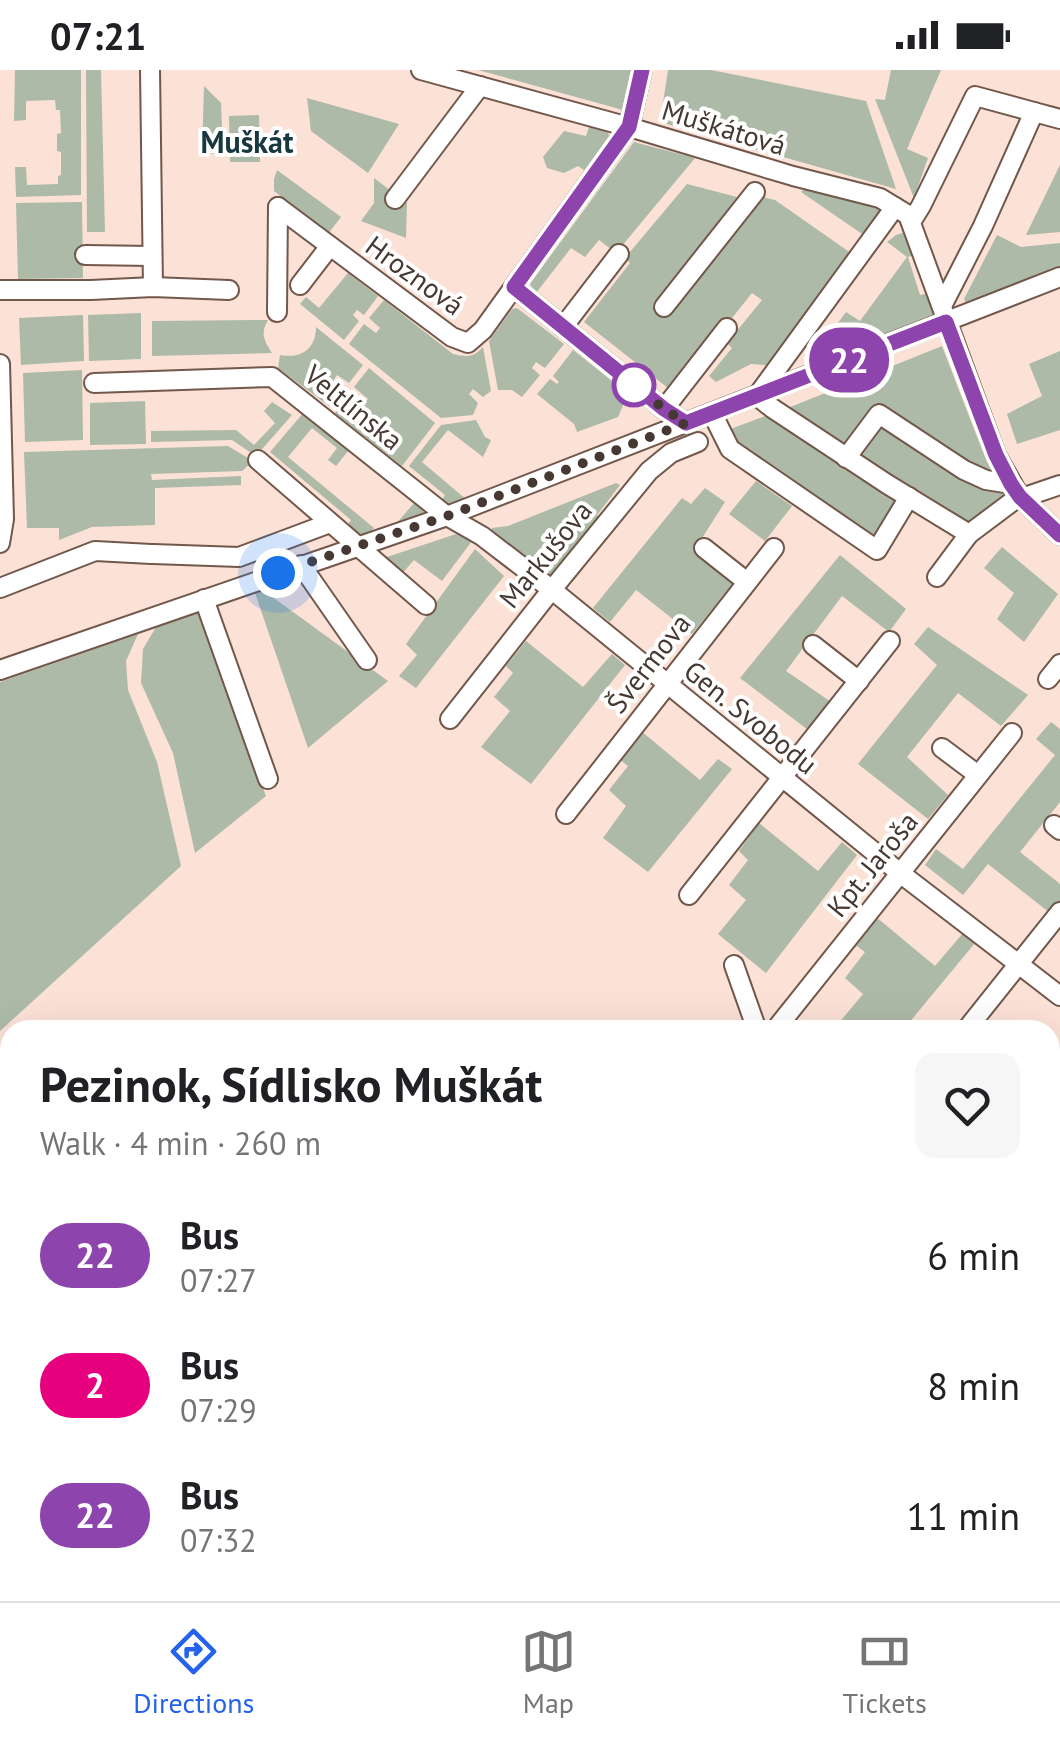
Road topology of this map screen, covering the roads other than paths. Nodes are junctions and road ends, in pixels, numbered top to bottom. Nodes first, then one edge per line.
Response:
1 (150, 70) edge
2 (421, 70) edge
3 (642, 70) edge
4 (480, 86) junction
5 (1034, 112) junction
6 (1060, 118) edge
7 (629, 127) junction
8 (755, 192) dead end
9 (394, 200) dead end
10 (896, 207) junction
11 (911, 222) junction
12 (330, 246) junction
13 (619, 254) dead end
14 (85, 255) dead end
15 (152, 256) junction
16 (1060, 278) edge
17 (300, 285) dead end
18 (153, 287) junction
19 (514, 287) junction
20 (0, 290) edge
21 (230, 290) dead end
22 (664, 308) dead end
23 (276, 312) dead end
24 (944, 314) junction
25 (562, 327) junction
26 (728, 328) dead end
27 (0, 364) edge
28 (94, 383) dead end
29 (757, 396) junction
30 (664, 409) junction
31 (712, 413) junction
32 (686, 423) junction
33 (698, 442) dead end
34 (846, 458) junction
35 (258, 460) dead end
36 (1060, 485) edge
37 (1016, 490) junction
38 (909, 497) junction
39 (485, 502) junction
40 (447, 516) junction
41 (330, 522) junction
42 (969, 534) junction
43 (1060, 535) edge
44 (482, 536) junction
45 (0, 543) edge
46 (357, 546) junction
47 (704, 548) dead end
48 (774, 548) dead end
49 (301, 565) junction
50 (936, 577) dead end
51 (746, 582) junction
52 (0, 588) edge
53 (552, 590) junction
54 (204, 599) junction
55 (426, 605) dead end
56 (890, 642) dead end
57 (813, 645) dead end
58 (367, 660) dead end
59 (0, 670) edge
60 (858, 681) junction
61 (666, 683) junction
62 (450, 719) dead end
63 (1012, 733) dead end
64 (942, 748) dead end
65 (978, 775) junction
66 (782, 778) junction
67 (268, 779) dead end
68 (566, 814) dead end
69 (900, 873) junction
70 (688, 896) dead end
71 (1060, 912) edge
72 (734, 964) dead end
73 (1018, 964) junction
74 (1060, 996) edge
75 (754, 1020) edge
76 (783, 1020) edge
77 (974, 1020) edge

1 - 15 street
2 - 4 street, Muškátová
3 - 7 street
4 - 7 street, Muškátová
4 - 9 street
5 - 6 street
5 - 11 street
5 - 24 street
7 - 10 street, Muškátová
7 - 19 street
8 - 22 street
10 - 11 street, Muškátová
10 - 29 street
11 - 24 street, Muškátová
12 - 17 street
12 - 19 street, Hroznová
12 - 23 street, Hroznová
13 - 25 street
14 - 15 street
15 - 18 street
16 - 24 street
18 - 20 street
18 - 21 street
19 - 25 street
24 - 29 street
24 - 37 street, Muškátová
25 - 30 street
26 - 30 street
27 - 45 street
28 - 40 street, Veltlínska
29 - 31 street
29 - 34 street
30 - 32 street
31 - 32 street
31 - 38 street
32 - 39 street
33 - 53 street, Markušova
34 - 37 street
34 - 38 street
35 - 41 street
36 - 37 street
37 - 42 street
37 - 43 street
38 - 42 street
39 - 40 street
39 - 44 street
40 - 44 street, Gen. Svobodu
40 - 46 street
41 - 46 street
41 - 52 street
42 - 50 street
44 - 53 street, Gen. Svobodu
46 - 49 street
46 - 55 street
47 - 51 street
48 - 51 street, Švermova
49 - 54 street
49 - 58 street
51 - 61 street, Švermova
53 - 61 street, Gen. Svobodu
53 - 62 street, Markušova
54 - 59 street
54 - 67 street
56 - 60 street
57 - 60 street
60 - 66 street
61 - 66 street, Gen. Svobodu
61 - 68 street, Švermova
63 - 65 street, Kpt. Jaroša
64 - 65 street
65 - 69 street, Kpt. Jaroša
66 - 69 street, Gen. Svobodu
66 - 70 street
69 - 73 street, Gen. Svobodu
69 - 76 street, Kpt. Jaroša
71 - 73 street
72 - 75 street
73 - 74 street, Gen. Svobodu
73 - 77 street

